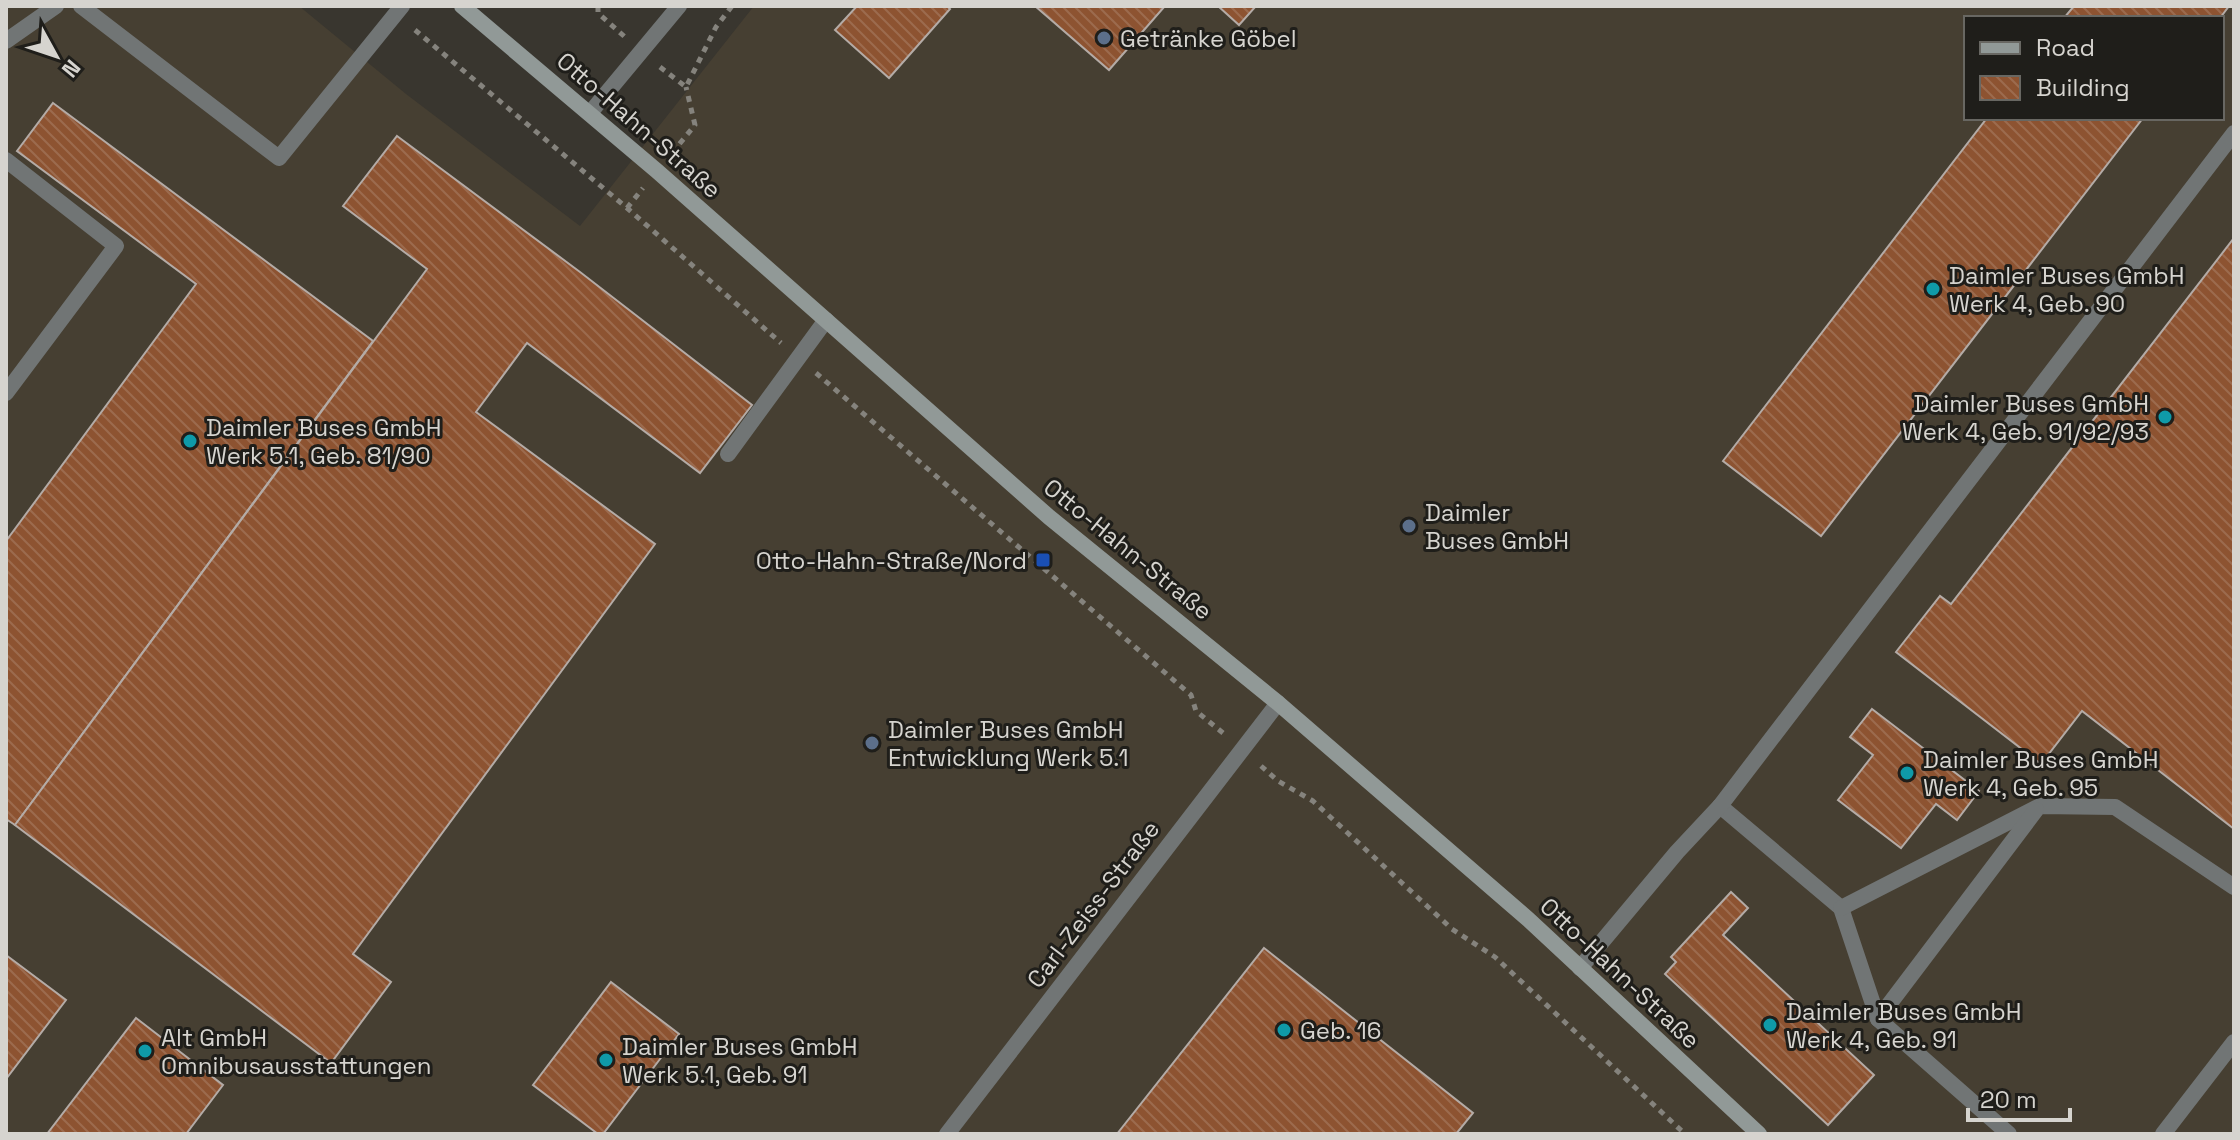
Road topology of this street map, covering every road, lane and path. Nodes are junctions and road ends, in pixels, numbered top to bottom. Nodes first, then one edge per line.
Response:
1 (56, 6) edge
2 (81, 6) edge
3 (462, 6) edge
4 (679, 6) edge
5 (399, 10) edge
6 (6, 41) edge
7 (590, 113) junction
8 (2234, 133) edge
9 (6, 160) edge
10 (826, 320) junction
11 (799, 358) junction
12 (6, 393) edge
13 (728, 454) dead end
14 (1278, 703) junction
15 (1241, 749) junction
16 (1720, 806) junction
17 (2040, 806) junction
18 (2234, 887) edge
19 (1841, 908) junction
20 (1580, 968) junction
21 (1878, 1019) junction
22 (2234, 1042) edge
23 (947, 1134) edge
24 (1685, 1134) edge
25 (1759, 1134) edge
26 (2009, 1134) edge
27 (2163, 1134) edge

1 - 6 street
2 - 5 street
3 - 7 street, Otto-Hahn-Straße
4 - 7 street
5 - 11 path
7 - 10 street, Otto-Hahn-Straße
8 - 16 street
9 - 12 street
10 - 11 street
10 - 14 street, Otto-Hahn-Straße
11 - 13 street
11 - 15 path
14 - 15 street, Carl-Zeiss-Straße
14 - 20 street, Otto-Hahn-Straße
15 - 23 street, Carl-Zeiss-Straße
15 - 24 path
16 - 19 street
16 - 20 street
17 - 18 street
17 - 19 street
17 - 21 street
19 - 21 street
20 - 25 street, Otto-Hahn-Straße
21 - 26 street
22 - 27 street

